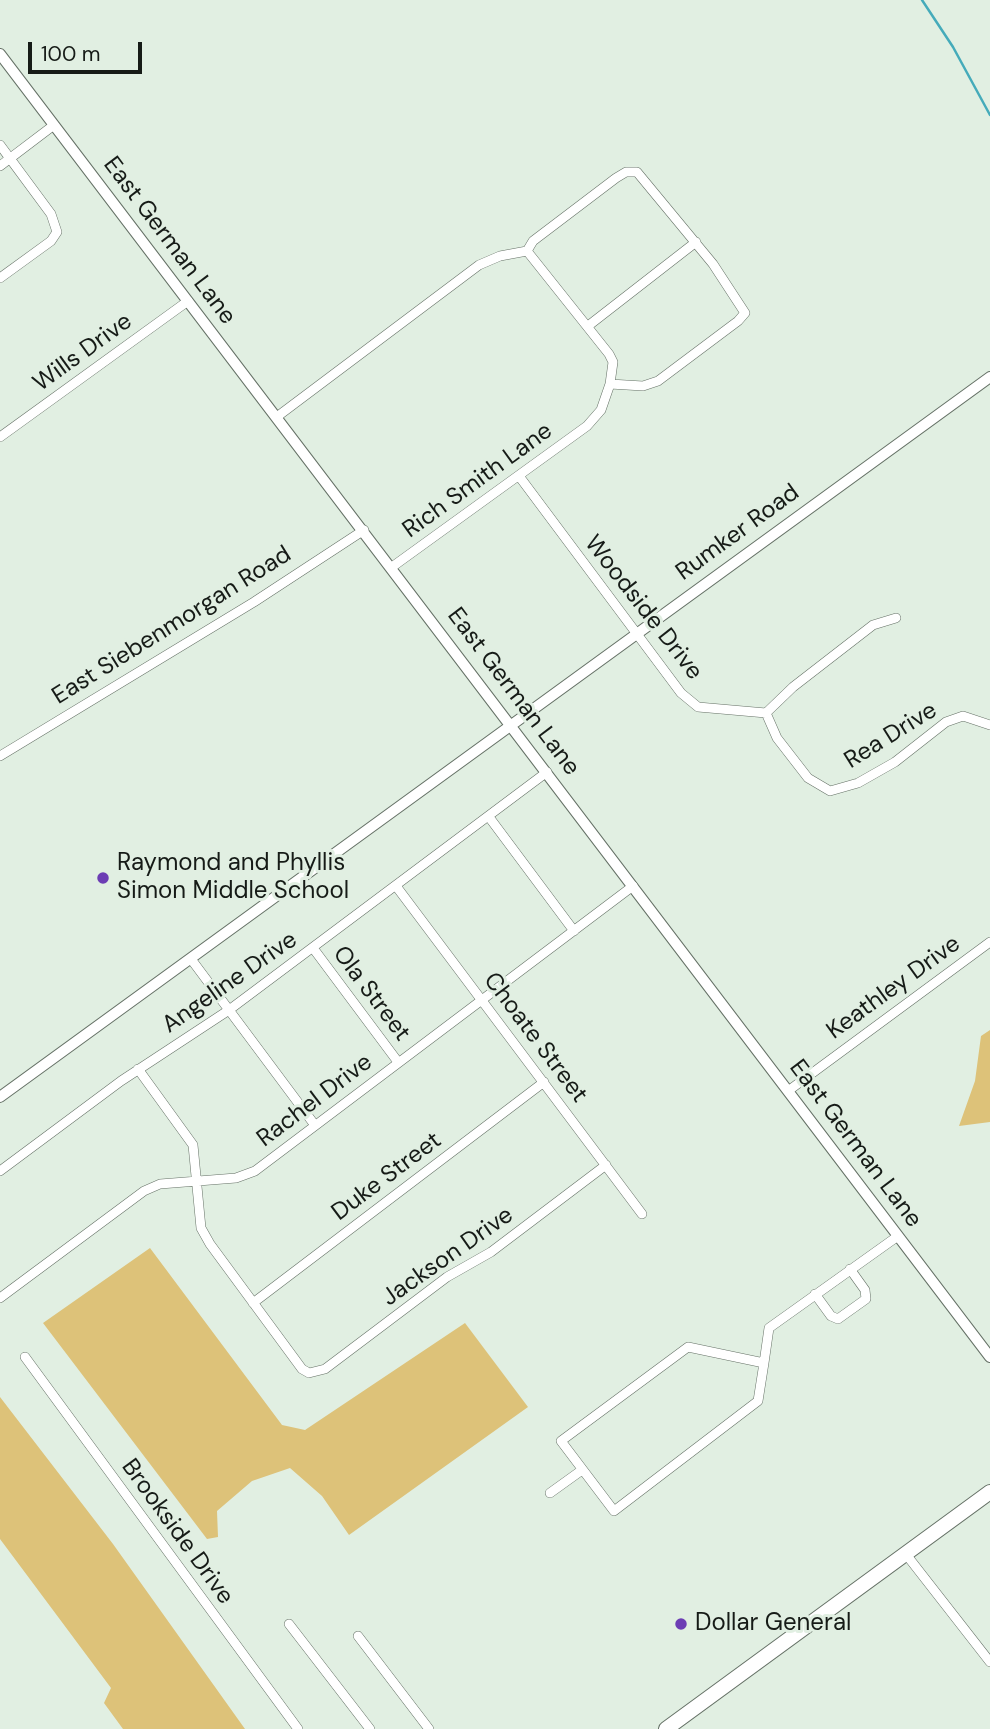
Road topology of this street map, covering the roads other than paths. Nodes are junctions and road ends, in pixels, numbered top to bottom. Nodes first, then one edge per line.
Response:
1 (0, 54) edge
2 (54, 125) junction
3 (0, 145) edge
4 (10, 158) junction
5 (0, 166) edge
6 (695, 243) junction
7 (527, 251) junction
8 (0, 278) edge
9 (188, 301) junction
10 (588, 326) junction
11 (990, 377) edge
12 (610, 384) junction
13 (278, 416) junction
14 (0, 437) edge
15 (519, 477) junction
16 (364, 530) junction
17 (392, 567) junction
18 (896, 618) dead end
19 (636, 634) junction
20 (766, 713) junction
21 (990, 724) edge
22 (513, 725) junction
23 (0, 756) edge
24 (547, 772) junction
25 (489, 817) junction
26 (396, 886) junction
27 (633, 886) junction
28 (574, 931) junction
29 (990, 942) edge
30 (313, 948) junction
31 (191, 959) junction
32 (482, 1000) junction
33 (229, 1010) junction
34 (398, 1062) junction
35 (138, 1069) junction
36 (544, 1082) junction
37 (788, 1091) junction
38 (0, 1097) edge
39 (314, 1124) junction
40 (606, 1165) junction
41 (0, 1171) edge
42 (197, 1181) junction
43 (642, 1214) dead end
44 (898, 1236) junction
45 (850, 1269) junction
46 (815, 1294) junction
47 (0, 1298) edge
48 (253, 1303) junction
49 (25, 1357) dead end
50 (990, 1357) edge
51 (764, 1363) junction
52 (582, 1470) junction
53 (990, 1492) edge
54 (551, 1493) dead end
55 (905, 1553) junction
56 (289, 1624) dead end
57 (358, 1636) dead end
58 (990, 1662) edge
59 (298, 1729) edge
60 (370, 1729) edge
61 (429, 1729) edge
62 (666, 1729) edge

1 - 2 street, East German Lane
2 - 4 street
2 - 9 street, East German Lane
3 - 4 street
4 - 5 street
4 - 8 street
6 - 7 street
6 - 10 street
6 - 12 street
7 - 10 street
7 - 13 street
9 - 13 street, East German Lane
9 - 14 street, Wills Drive
10 - 12 street
11 - 19 street, Rumker Road
12 - 15 street, Rich Smith Lane
13 - 16 street, East German Lane
15 - 17 street, Rich Smith Lane
15 - 19 street, Woodside Drive
16 - 17 street, East German Lane
16 - 23 street, East Siebenmorgan Road
17 - 22 street, East German Lane
18 - 20 street
19 - 20 street, Woodside Drive
19 - 22 street, Rumker Road
20 - 21 street, Rea Drive
22 - 24 street, East German Lane
22 - 31 street
24 - 25 street, Angeline Drive
24 - 27 street, East German Lane
25 - 26 street, Angeline Drive
25 - 28 street
26 - 30 street, Angeline Drive
26 - 32 street, Choate Street
27 - 28 street, Rachel Drive
27 - 37 street, East German Lane
28 - 32 street, Rachel Drive
29 - 37 street, Keathley Drive
30 - 33 street, Angeline Drive
30 - 34 street, Ola Street
31 - 33 street
31 - 38 street
32 - 34 street, Rachel Drive
32 - 36 street, Choate Street
33 - 35 street, Angeline Drive
33 - 39 street
34 - 39 street, Rachel Drive
35 - 41 street, Angeline Drive
35 - 42 street
36 - 40 street, Choate Street
36 - 48 street, Duke Street
37 - 44 street, East German Lane
39 - 42 street, Rachel Drive
40 - 43 street, Choate Street
40 - 48 street, Jackson Drive
42 - 47 street, Rachel Drive
42 - 48 street
44 - 45 street
44 - 50 street, East German Lane
45 - 46 street
45 - 46 street
46 - 51 street
49 - 59 street, Brookside Drive
51 - 52 street
51 - 52 street
52 - 54 street
53 - 55 highway
55 - 58 street
55 - 62 highway
56 - 60 street
57 - 61 street

